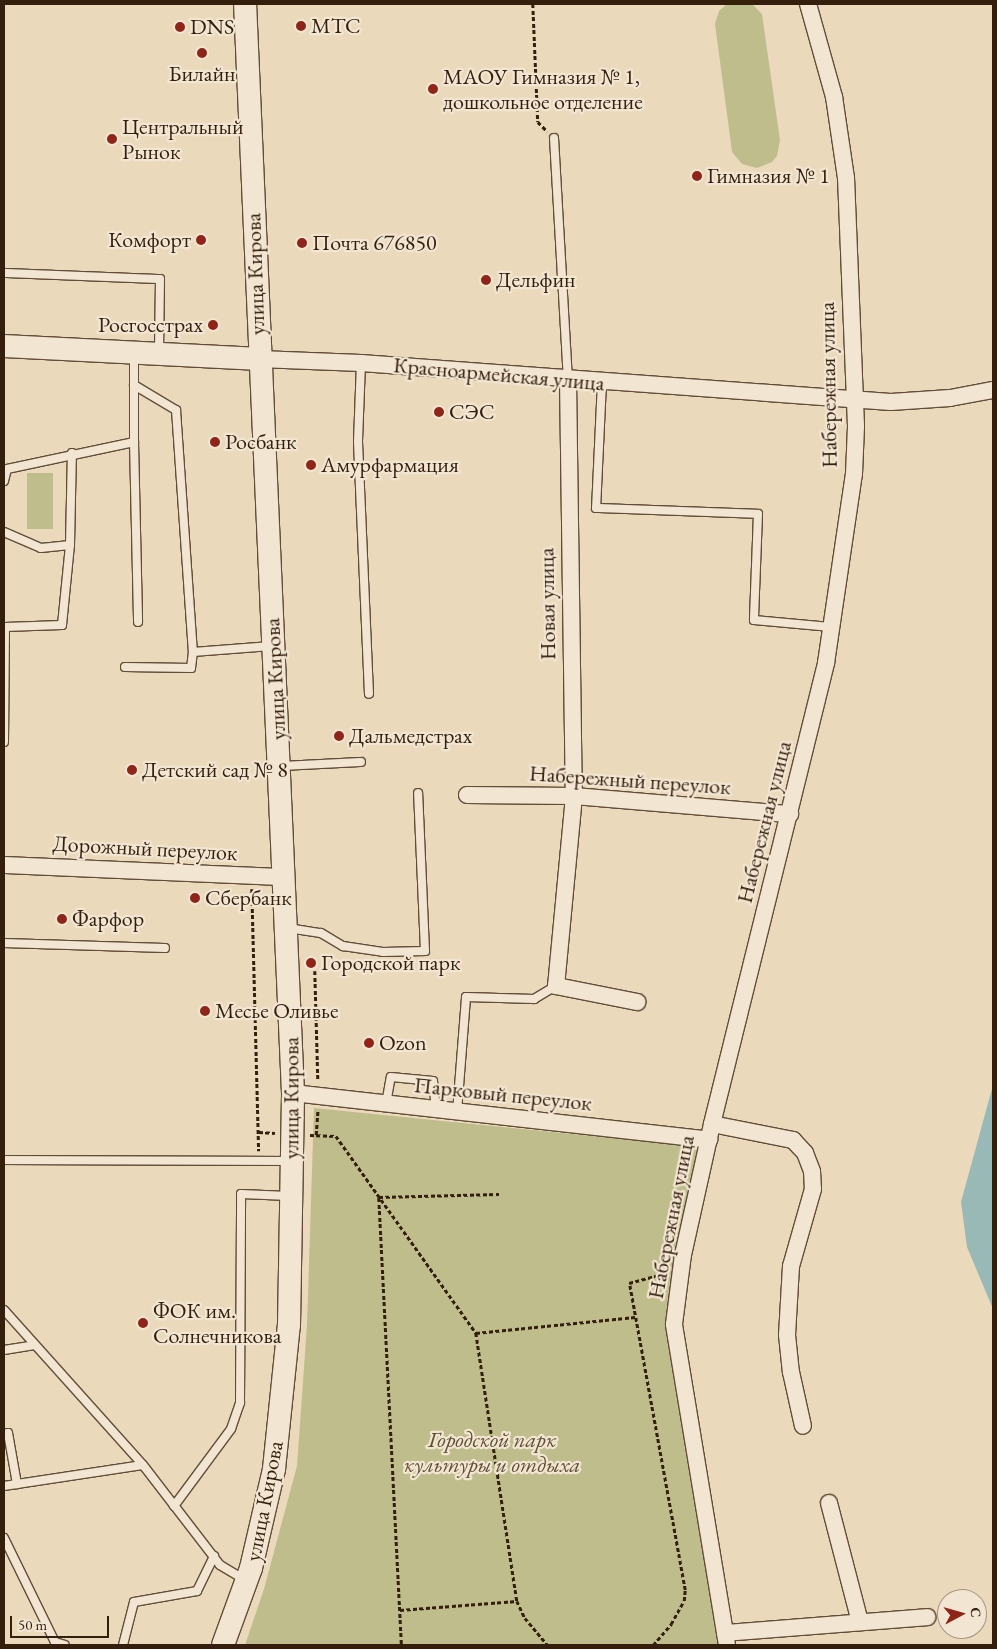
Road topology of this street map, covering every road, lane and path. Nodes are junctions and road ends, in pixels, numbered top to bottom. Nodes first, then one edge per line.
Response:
1 (245, 4) edge
2 (533, 4) edge
3 (808, 4) edge
4 (554, 138) joint
5 (4, 273) edge
6 (4, 346) edge
7 (134, 354) junction
8 (159, 355) junction
9 (259, 358) junction
10 (361, 363) junction
11 (568, 379) junction
12 (602, 382) junction
13 (134, 384) junction
14 (993, 390) edge
15 (853, 399) junction
16 (134, 442) junction
17 (72, 453) junction
18 (4, 480) edge
19 (4, 532) edge
20 (70, 545) junction
21 (138, 622) dead end
22 (831, 627) junction
23 (272, 646) junction
24 (193, 652) junction
25 (125, 667) dead end
26 (369, 694) dead end
27 (4, 742) edge
28 (361, 762) dead end
29 (279, 766) junction
30 (418, 793) dead end
31 (467, 795) dead end
32 (574, 796) junction
33 (790, 814) junction
34 (4, 865) edge
35 (252, 875) junction
36 (284, 877) junction
37 (286, 928) junction
38 (4, 943) edge
39 (165, 948) dead end
40 (315, 971) dead end
41 (556, 986) junction
42 (637, 1002) dead end
43 (293, 1093) junction
44 (318, 1096) junction
45 (386, 1104) junction
46 (436, 1110) junction
47 (457, 1112) junction
48 (712, 1124) junction
49 (259, 1132) junction
50 (292, 1134) junction
51 (316, 1135) junction
52 (709, 1140) junction
53 (4, 1160) edge
54 (259, 1161) junction
55 (291, 1161) junction
56 (499, 1194) dead end
57 (291, 1196) junction
58 (379, 1197) junction
59 (681, 1268) junction
60 (4, 1310) edge
61 (635, 1317) junction
62 (476, 1333) junction
63 (35, 1345) junction
64 (4, 1350) edge
65 (803, 1426) dead end
66 (4, 1434) edge
67 (143, 1465) junction
68 (17, 1484) junction
69 (4, 1486) edge
70 (829, 1503) dead end
71 (174, 1506) junction
72 (4, 1538) edge
73 (214, 1556) junction
74 (247, 1581) junction
75 (517, 1601) junction
76 (400, 1610) junction
77 (927, 1617) dead end
78 (860, 1622) junction
79 (726, 1639) edge
80 (65, 1645) edge
81 (123, 1645) edge
82 (223, 1645) edge
83 (402, 1645) edge
84 (548, 1645) edge
85 (653, 1645) edge

1 - 9 main road, улица Кирова
2 - 4 path
3 - 15 street, Набережная улица
4 - 11 lane, Новая улица
5 - 8 lane
6 - 7 main road, Красноармейская улица
7 - 8 main road, Красноармейская улица
7 - 13 lane
8 - 9 main road, Красноармейская улица
9 - 10 street, Красноармейская улица
9 - 23 main road, улица Кирова
10 - 11 street, Красноармейская улица
10 - 26 lane
11 - 12 street, Красноармейская улица
11 - 32 street, Новая улица
12 - 15 street, Красноармейская улица
12 - 22 lane
13 - 16 lane
13 - 24 lane
14 - 15 street, Красноармейская улица
15 - 22 street, Набережная улица
16 - 17 lane
16 - 21 lane
17 - 18 lane
17 - 20 lane
19 - 20 lane
20 - 27 lane
22 - 33 street, Набережная улица
23 - 24 lane
23 - 29 main road, улица Кирова
24 - 25 lane
28 - 29 lane
29 - 36 main road, улица Кирова
30 - 37 lane
31 - 32 street, Набережный переулок
32 - 33 street, Набережный переулок
32 - 41 street, Новая улица
33 - 48 street, Набережная улица
34 - 35 street, Дорожный переулок
35 - 36 street, Дорожный переулок
35 - 49 path
36 - 37 main road, улица Кирова
37 - 43 main road, улица Кирова
38 - 39 lane
40 - 44 path
41 - 42 street
41 - 47 lane
43 - 44 street, Парковый переулок
43 - 50 main road, улица Кирова
44 - 45 street, Парковый переулок
44 - 51 path
45 - 46 street, Парковый переулок
45 - 46 lane
46 - 47 street, Парковый переулок
47 - 52 street, Парковый переулок
48 - 52 street, Набережная улица
48 - 65 street
49 - 50 path
49 - 54 path
50 - 51 path
50 - 55 main road, улица Кирова
51 - 58 path
52 - 59 street, Набережная улица
53 - 54 lane
54 - 55 lane
55 - 57 main road, улица Кирова
56 - 58 path
57 - 71 lane
57 - 74 main road, улица Кирова
58 - 62 path
58 - 76 path
59 - 61 path
59 - 79 street, Набережная улица
60 - 63 lane
61 - 62 path
61 - 85 path
62 - 75 path
63 - 64 lane
63 - 67 lane
66 - 68 lane
67 - 68 lane
67 - 71 lane
68 - 69 lane
70 - 78 street
71 - 73 lane
72 - 80 lane
73 - 74 lane
73 - 81 lane
74 - 82 main road, улица Кирова
75 - 76 path
75 - 84 path
76 - 83 path
77 - 78 street
78 - 79 street

